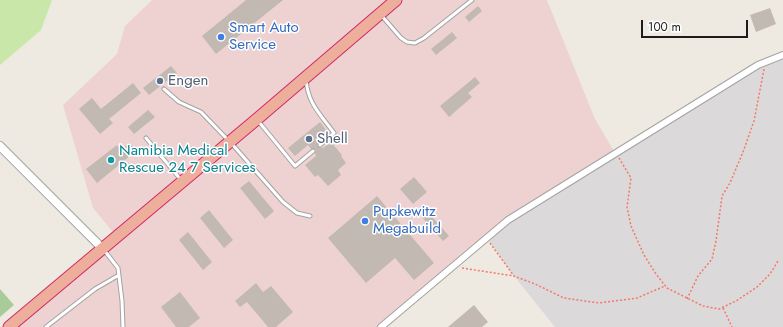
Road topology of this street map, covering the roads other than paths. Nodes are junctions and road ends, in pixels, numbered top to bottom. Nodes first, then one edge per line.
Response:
1 (396, 0) edge
2 (472, 0) edge
3 (380, 14) junction
4 (783, 55) edge
5 (305, 77) junction
6 (164, 89) dead end
7 (257, 120) junction
8 (146, 138) dead end
9 (230, 142) junction
10 (320, 145) dead end
11 (0, 146) edge
12 (312, 151) dead end
13 (182, 182) junction
14 (310, 216) dead end
15 (103, 249) junction
16 (119, 275) junction
17 (9, 327) edge
18 (46, 327) edge
19 (123, 327) edge
20 (381, 327) edge

1 - 3 highway
2 - 3 lane
3 - 5 highway
4 - 20 street
5 - 7 highway
5 - 10 lane
6 - 9 lane
7 - 9 highway
7 - 12 lane
8 - 13 lane
9 - 13 highway
9 - 14 lane
11 - 15 street
13 - 15 highway
15 - 16 lane
15 - 17 highway
16 - 18 lane
16 - 19 lane

